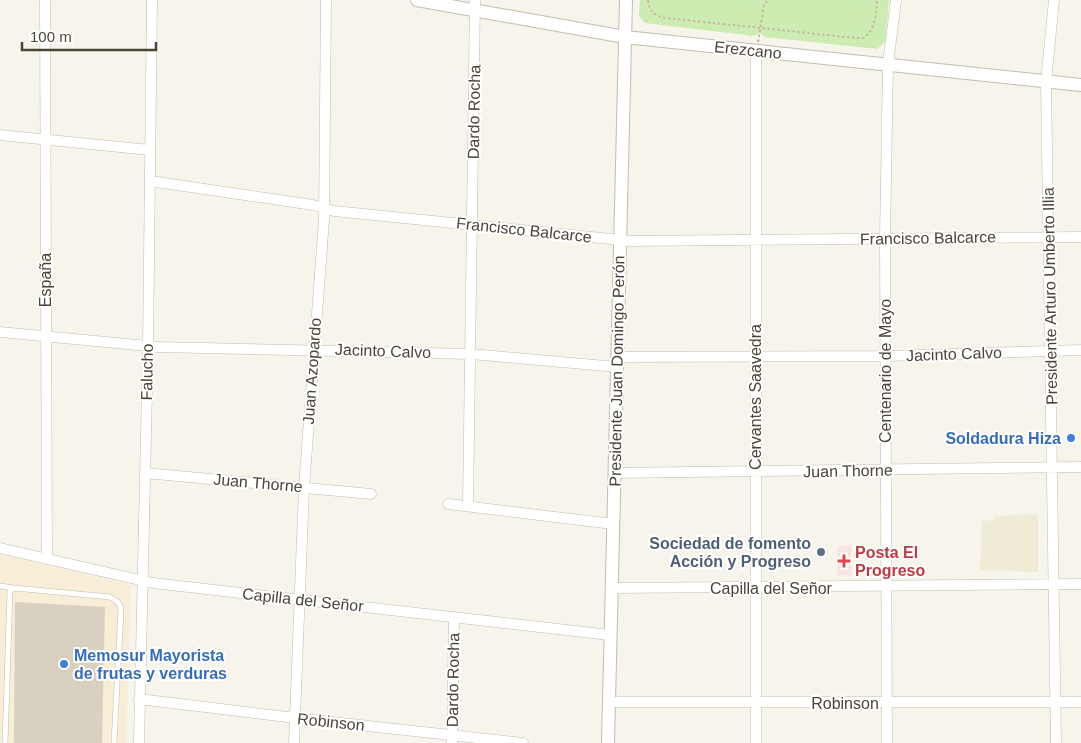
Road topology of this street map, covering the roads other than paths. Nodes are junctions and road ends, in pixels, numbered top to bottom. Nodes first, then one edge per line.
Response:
1 (45, 0) edge
2 (152, 0) edge
3 (326, 0) edge
4 (417, 0) edge
5 (626, 0) edge
6 (896, 0) edge
7 (1054, 0) edge
8 (475, 5) edge
9 (625, 37) junction
10 (756, 52) junction
11 (888, 64) junction
12 (1046, 82) junction
13 (1081, 85) edge
14 (0, 134) edge
15 (45, 138) junction
16 (150, 150) junction
17 (150, 181) junction
18 (323, 208) junction
19 (472, 224) junction
20 (1081, 236) edge
21 (1048, 237) junction
22 (885, 238) junction
23 (620, 240) junction
24 (756, 240) junction
25 (0, 332) edge
26 (45, 335) junction
27 (148, 346) junction
28 (1081, 350) edge
29 (313, 351) junction
30 (1051, 351) junction
31 (472, 354) junction
32 (755, 356) junction
33 (886, 356) junction
34 (617, 362) junction
35 (1052, 468) junction
36 (1081, 468) edge
37 (886, 470) junction
38 (755, 472) junction
39 (145, 473) junction
40 (614, 473) junction
41 (304, 488) junction
42 (371, 494) dead end
43 (448, 504) dead end
44 (468, 506) junction
45 (613, 524) junction
46 (0, 548) edge
47 (47, 560) junction
48 (142, 581) junction
49 (1081, 584) edge
50 (1054, 585) junction
51 (0, 586) edge
52 (14, 588) junction
53 (612, 588) junction
54 (756, 588) junction
55 (886, 588) junction
56 (298, 599) junction
57 (454, 617) junction
58 (610, 635) junction
59 (139, 699) junction
60 (609, 702) junction
61 (1055, 702) junction
62 (1081, 702) edge
63 (756, 703) junction
64 (886, 703) junction
65 (295, 718) junction
66 (452, 739) edge
67 (5, 743) edge
68 (114, 743) edge
69 (139, 743) edge
70 (294, 743) edge
71 (523, 743) edge
72 (608, 743) edge
73 (756, 743) edge
74 (886, 743) edge
75 (1056, 743) edge

1 - 15 street, España
2 - 16 street, Falucho
3 - 18 street, Juan Azopardo
4 - 8 street, Erezcano
5 - 9 street, Presidente Juan Domingo Perón
6 - 11 street, Centenario de Mayo
7 - 12 street, Presidente Arturo Umberto Illia
8 - 9 street, Erezcano
8 - 19 street, Dardo Rocha
9 - 10 street, Erezcano
9 - 23 street, Presidente Juan Domingo Perón
10 - 11 street, Erezcano
10 - 24 street, Cervantes Saavedra
11 - 12 street, Erezcano
11 - 22 street, Centenario de Mayo
12 - 13 street, Erezcano
12 - 21 street, Presidente Arturo Umberto Illia
14 - 15 street
15 - 16 street
15 - 26 street, España
16 - 17 street, Falucho
17 - 18 street, Francisco Balcarce
17 - 27 street, Falucho
18 - 19 street, Francisco Balcarce
18 - 29 street, Juan Azopardo
19 - 23 street, Francisco Balcarce
19 - 31 street, Dardo Rocha
20 - 21 street, Francisco Balcarce
21 - 22 street, Francisco Balcarce
21 - 30 street, Presidente Arturo Umberto Illia
22 - 24 street, Francisco Balcarce
22 - 33 street, Centenario de Mayo
23 - 24 street, Francisco Balcarce
23 - 34 street, Presidente Juan Domingo Perón
24 - 32 street, Cervantes Saavedra
25 - 26 street, Jacinto Calvo
26 - 27 street, Jacinto Calvo
26 - 47 street, España
27 - 29 street, Jacinto Calvo
27 - 39 street, Falucho
28 - 30 street, Jacinto Calvo
29 - 31 street, Jacinto Calvo
29 - 41 street, Juan Azopardo
30 - 33 street, Jacinto Calvo
30 - 35 street, Presidente Arturo Umberto Illia
31 - 34 street, Jacinto Calvo
31 - 44 street, Dardo Rocha
32 - 33 street, Jacinto Calvo
32 - 34 street, Jacinto Calvo
32 - 38 street, Cervantes Saavedra
33 - 37 street, Centenario de Mayo
34 - 40 street, Presidente Juan Domingo Perón
35 - 36 street, Juan Thorne
35 - 37 street, Juan Thorne
35 - 50 street, Presidente Arturo Umberto Illia
37 - 38 street, Juan Thorne
37 - 55 street, Centenario de Mayo
38 - 40 street, Juan Thorne
38 - 54 street, Cervantes Saavedra
39 - 41 street, Juan Thorne
39 - 48 street, Falucho
40 - 45 street, Presidente Juan Domingo Perón
41 - 42 street, Juan Thorne
41 - 56 street, Juan Azopardo
43 - 44 street
44 - 45 street
45 - 53 street, Presidente Juan Domingo Perón
46 - 47 street, Capilla del Señor
47 - 48 street, Capilla del Señor
48 - 56 street, Capilla del Señor
48 - 59 street, Falucho
49 - 50 street, Capilla del Señor
50 - 55 street, Capilla del Señor
50 - 61 street, Presidente Arturo Umberto Illia
51 - 52 lane
52 - 67 lane
52 - 68 lane
53 - 54 street, Capilla del Señor
53 - 58 street, Presidente Juan Domingo Perón
54 - 55 street, Capilla del Señor
54 - 63 street, Cervantes Saavedra
55 - 64 street, Centenario de Mayo
56 - 57 street, Capilla del Señor
56 - 65 street, Juan Azopardo
57 - 58 street, Capilla del Señor
57 - 66 street, Dardo Rocha
58 - 60 street, Presidente Juan Domingo Perón
59 - 65 street, Robinson
59 - 69 street, Falucho
60 - 63 street, Robinson
60 - 72 street, Presidente Juan Domingo Perón
61 - 62 street, Robinson
61 - 64 street, Robinson
61 - 75 street, Presidente Arturo Umberto Illia
63 - 64 street, Robinson
63 - 73 street, Cervantes Saavedra
64 - 74 street, Centenario de Mayo
65 - 66 street, Robinson
65 - 70 street, Juan Azopardo
66 - 71 street, Robinson

